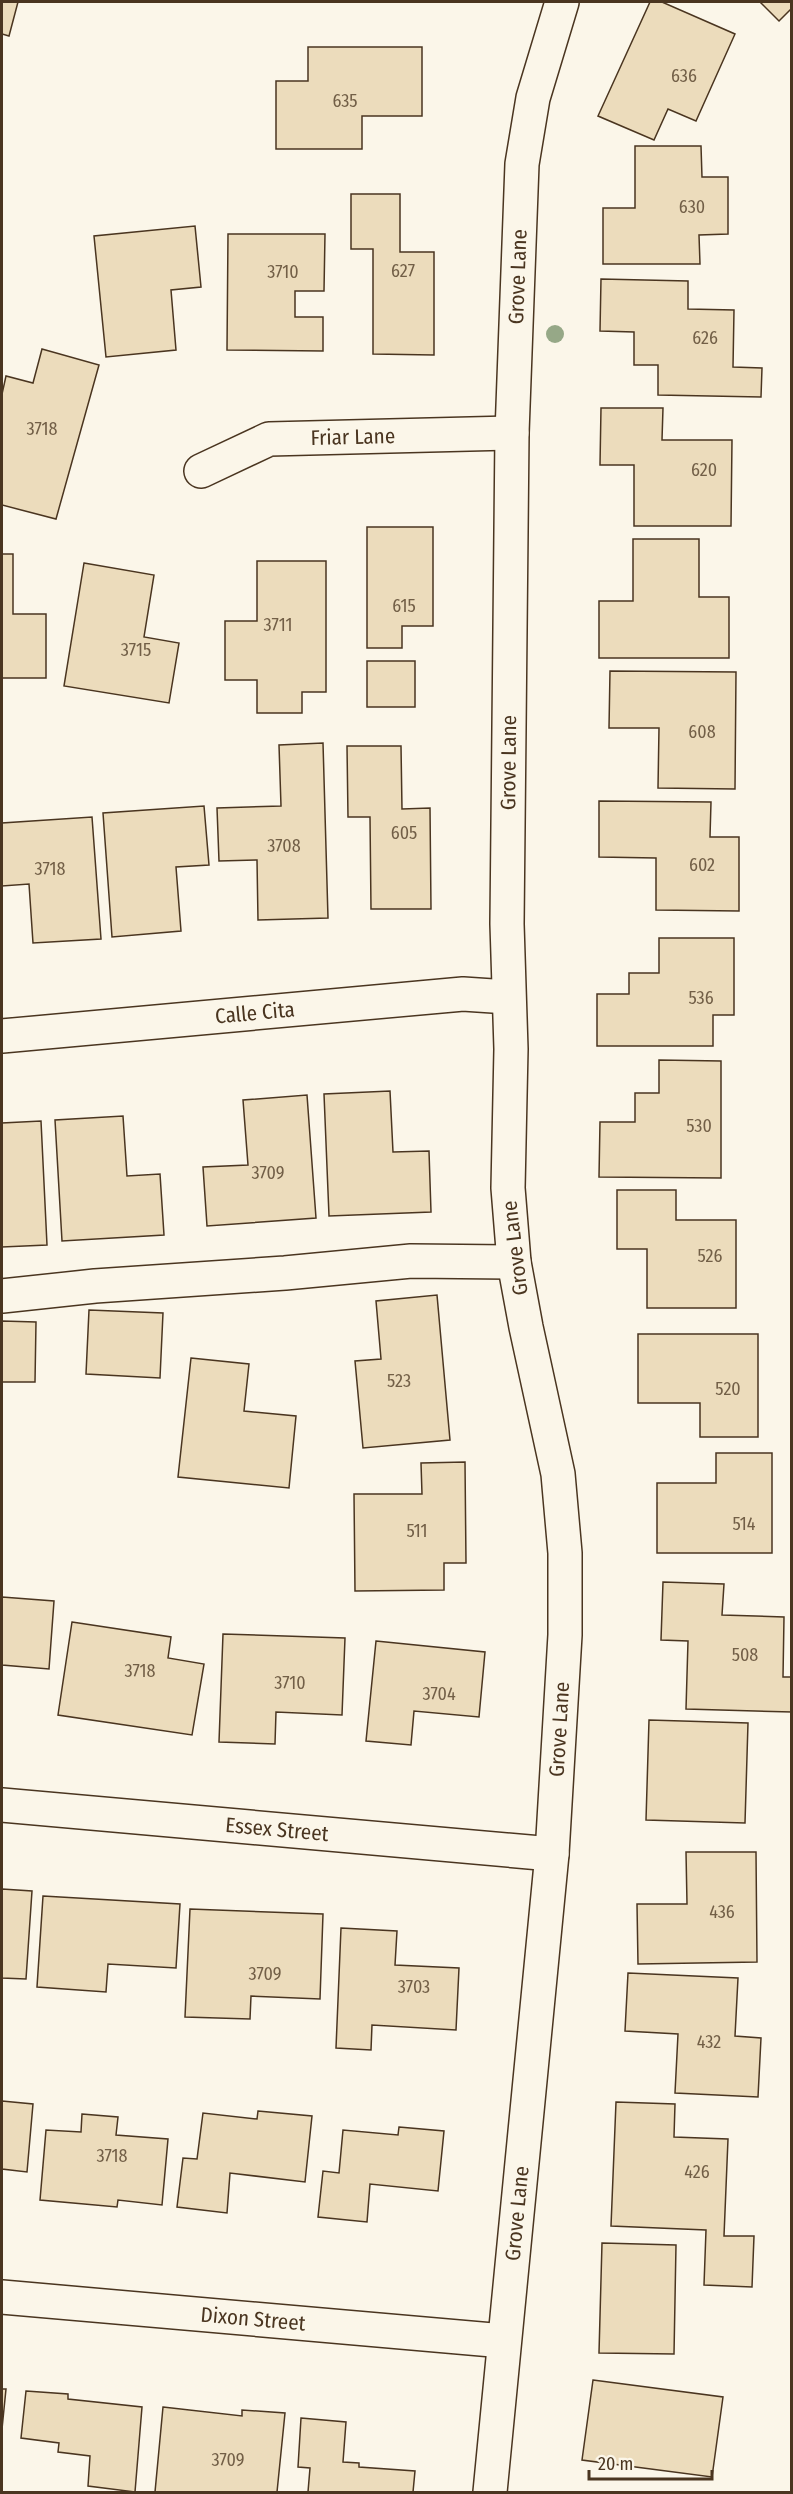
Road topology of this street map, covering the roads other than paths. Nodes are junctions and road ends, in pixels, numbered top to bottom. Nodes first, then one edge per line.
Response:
1 (562, 2) edge
2 (512, 433) junction
3 (201, 471) dead end
4 (508, 997) junction
5 (2, 1036) edge
6 (514, 1262) junction
7 (2, 1296) edge
8 (2, 1804) edge
9 (552, 1854) junction
10 (2, 2297) edge
11 (504, 2341) junction
12 (490, 2493) edge

1 - 2 street, Grove Lane
2 - 3 street, Friar Lane
2 - 4 street, Grove Lane
4 - 5 street, Calle Cita
4 - 6 street, Grove Lane
6 - 7 street
6 - 9 street, Grove Lane
8 - 9 street, Essex Street
9 - 11 street, Grove Lane
10 - 11 street, Dixon Street
11 - 12 street, Grove Lane

